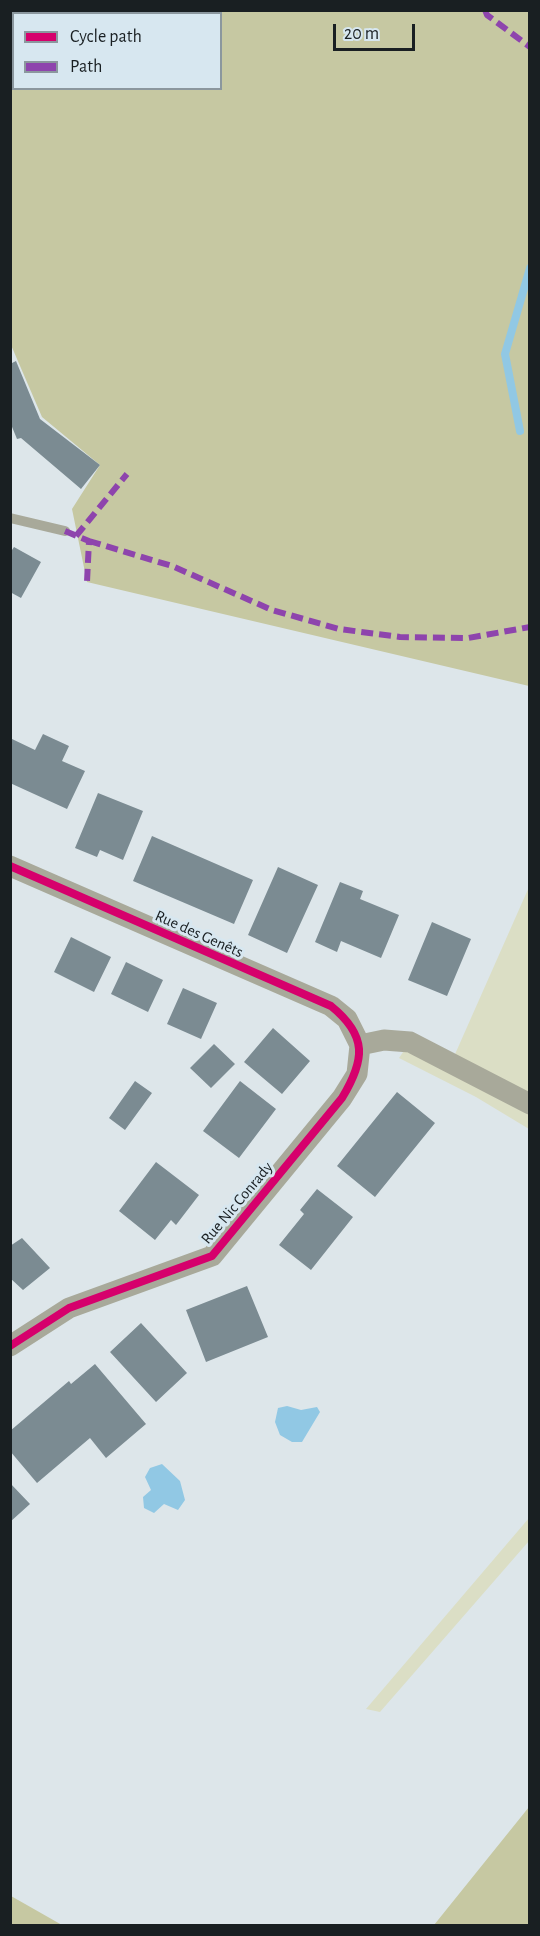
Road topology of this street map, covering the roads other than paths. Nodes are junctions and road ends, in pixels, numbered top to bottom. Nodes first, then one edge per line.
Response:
1 (10, 518) edge
2 (65, 531) dead end
3 (10, 866) edge
4 (360, 1045) junction
5 (530, 1104) edge
6 (10, 1346) edge

1 - 2 lane
3 - 4 street, Rue des Genêts
4 - 5 street
4 - 6 street, Rue Nic Conrady

